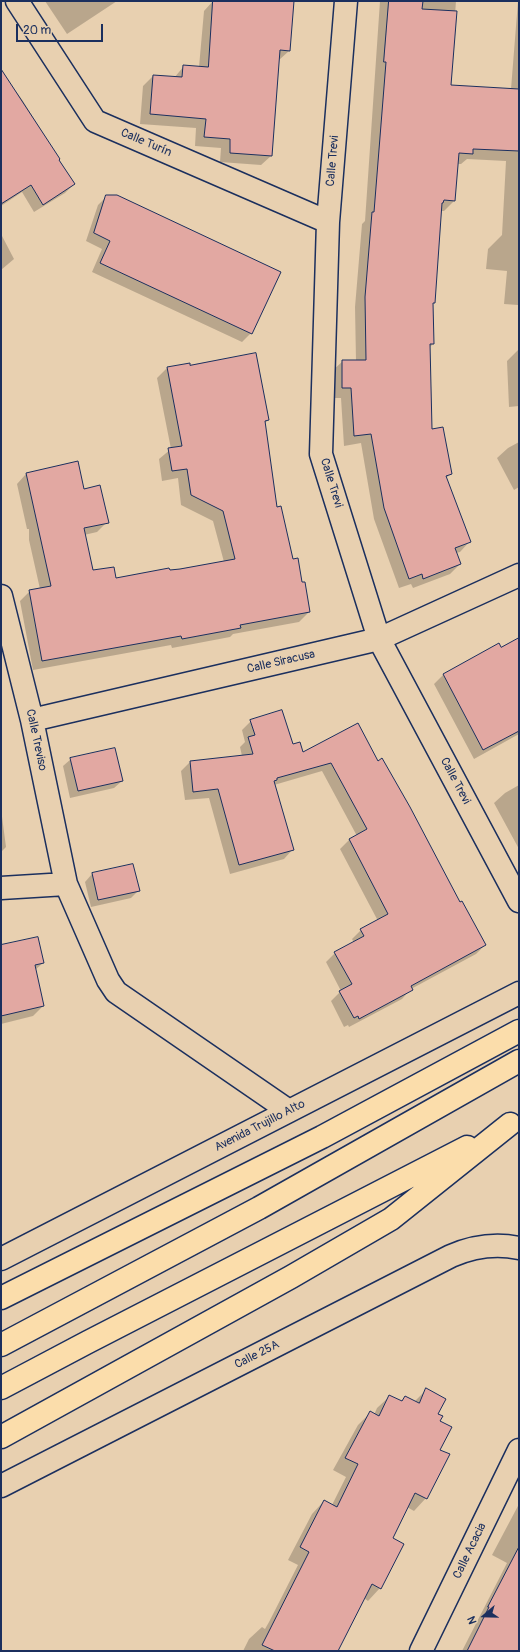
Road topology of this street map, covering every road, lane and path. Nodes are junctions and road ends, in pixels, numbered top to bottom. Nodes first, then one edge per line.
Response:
1 (17, 1) edge
2 (346, 1) edge
3 (328, 222) junction
4 (519, 575) edge
5 (1, 596) edge
6 (379, 640) junction
7 (32, 720) junction
8 (66, 884) junction
9 (1, 888) edge
10 (519, 901) edge
11 (519, 993) edge
12 (519, 1031) edge
13 (519, 1061) edge
14 (289, 1111) junction
15 (514, 1122) edge
16 (519, 1248) edge
17 (1, 1259) edge
18 (1, 1298) edge
19 (1, 1345) edge
20 (1, 1388) edge
21 (1, 1437) edge
22 (519, 1450) edge
23 (1, 1486) edge
24 (421, 1651) edge

1 - 3 street, Calle Turín
2 - 3 street, Calle Trevi
3 - 6 street, Calle Trevi
4 - 6 street, Calle Siracusa
5 - 7 street, Calle Treviso
6 - 7 street, Calle Siracusa
6 - 10 street, Calle Trevi
7 - 8 street, Calle Treviso
8 - 9 street
8 - 14 street, Calle Treviso
11 - 14 street, Avenida Trujillo Alto
12 - 18 highway
13 - 19 highway
14 - 17 street, Avenida Trujillo Alto
15 - 20 highway
15 - 21 highway
16 - 23 street, Calle 25A
22 - 24 street, Calle Acacia

